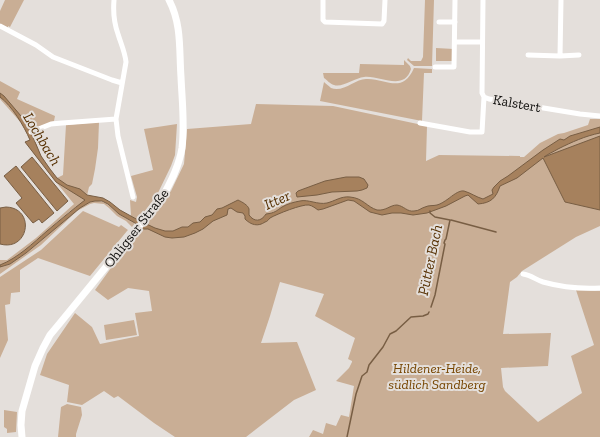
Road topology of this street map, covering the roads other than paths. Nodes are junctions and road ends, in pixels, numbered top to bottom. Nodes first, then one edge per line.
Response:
1 (114, 0) edge
2 (169, 0) edge
3 (323, 0) edge
4 (385, 0) edge
5 (455, 0) edge
6 (483, 0) edge
7 (561, 0) edge
8 (439, 22) dead end
9 (455, 22) junction
10 (0, 26) edge
11 (455, 42) junction
12 (482, 42) junction
13 (528, 55) dead end
14 (580, 55) dead end
15 (560, 56) junction
16 (435, 67) dead end
17 (122, 83) junction
18 (484, 97) junction
19 (600, 116) edge
20 (116, 119) junction
21 (420, 123) dead end
22 (31, 132) dead end
23 (133, 197) dead end
24 (523, 274) dead end
25 (600, 288) edge
26 (22, 437) edge

1 - 17 street
2 - 26 main road, Ohligser Straße
3 - 4 street
5 - 9 street
6 - 12 street
7 - 15 street
8 - 9 street
9 - 11 street
10 - 17 street
11 - 12 street
11 - 16 street
12 - 18 street
13 - 15 street
14 - 15 street
17 - 20 street
18 - 19 street, Kalstert
18 - 21 street, Kalstert
20 - 22 street
20 - 23 street
24 - 25 street

